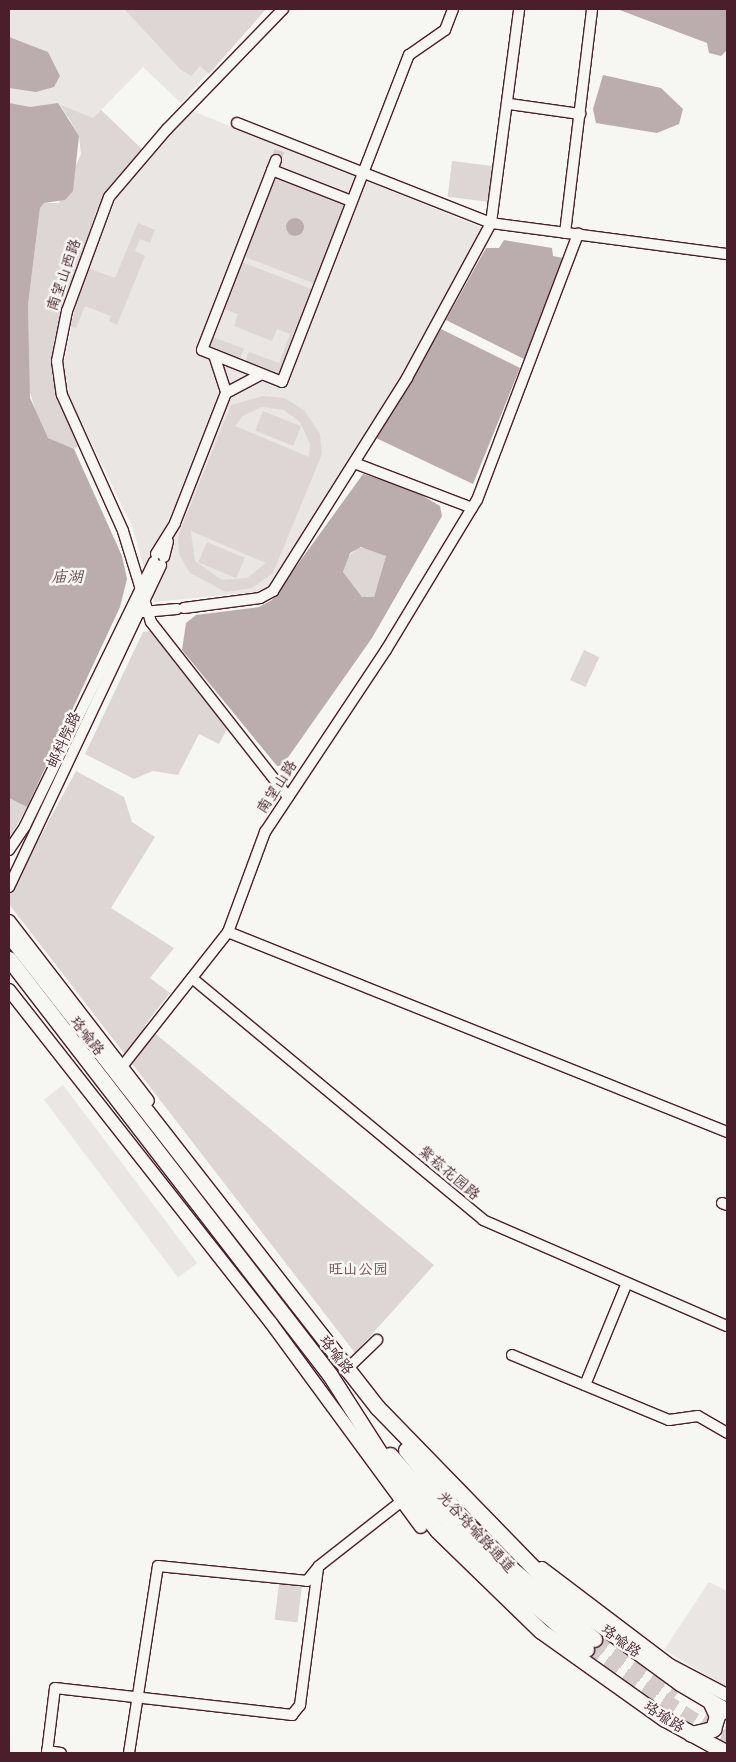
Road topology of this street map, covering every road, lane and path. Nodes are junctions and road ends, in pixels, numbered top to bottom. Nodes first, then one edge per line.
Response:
1 (283, 9) edge
2 (453, 9) edge
3 (519, 9) edge
4 (592, 9) edge
5 (509, 104) junction
6 (580, 114) junction
7 (237, 123) dead end
8 (276, 160) tunnel mouth
9 (272, 170) junction
10 (362, 172) junction
11 (352, 201) junction
12 (491, 223) junction
13 (565, 233) junction
14 (578, 234) junction
15 (727, 254) edge
16 (214, 355) junction
17 (261, 374) junction
18 (226, 393) junction
19 (357, 464) junction
20 (469, 511) junction
21 (159, 560) junction
22 (141, 592) junction
23 (141, 610) junction
24 (288, 797) junction
25 (9, 850) edge
26 (9, 887) edge
27 (9, 921) edge
28 (228, 932) junction
29 (9, 935) edge
30 (9, 959) edge
31 (192, 978) junction
32 (9, 990) edge
33 (119, 1071) junction
34 (727, 1132) edge
35 (626, 1285) junction
36 (727, 1326) edge
37 (377, 1340) dead end
38 (512, 1355) dead end
39 (350, 1367) junction
40 (585, 1386) junction
41 (377, 1407) junction
42 (365, 1426) junction
43 (727, 1433) edge
44 (405, 1499) junction
45 (421, 1527) dead end
46 (319, 1566) junction
47 (605, 1676) joint
48 (727, 1695) edge
49 (136, 1698) junction
50 (711, 1703) junction
51 (727, 1710) edge
52 (690, 1734) junction
53 (47, 1752) edge
54 (61, 1753) edge
55 (129, 1753) edge
56 (727, 1753) edge

1 - 22 street, 南望山西路
2 - 10 street
3 - 5 street
4 - 6 street
5 - 6 street
5 - 12 street
6 - 13 street
7 - 10 street
8 - 9 street
9 - 11 street
9 - 16 street
10 - 11 street
10 - 12 street
11 - 17 street
12 - 13 street
12 - 19 street
13 - 14 street
14 - 15 street
14 - 20 street, 南望山路
16 - 17 street
16 - 18 street
17 - 18 street
18 - 21 street
19 - 20 street
19 - 23 street
20 - 24 street, 南望山路
21 - 22 street
21 - 23 street
22 - 23 street, 南望山西路
23 - 24 street, 南望山西路
23 - 25 street
23 - 26 street, 邮科院路
24 - 28 street, 南望山路
27 - 33 main road
28 - 31 street, 南望山路
28 - 34 street
29 - 33 highway, 珞喻路
30 - 42 highway, 珞喻路
31 - 33 street, 南望山路
31 - 35 street, 紫菘花园路
32 - 44 main road
33 - 39 highway, 珞喻路
35 - 36 street, 紫菘花园路
35 - 40 street
37 - 39 street
38 - 40 street
39 - 41 highway, 珞喻路
39 - 48 main road
40 - 43 street
41 - 42 highway, 光谷珞喻路通道
41 - 50 highway, 珞喻路
42 - 44 highway, 珞喻路
44 - 45 main road
44 - 46 street
44 - 47 highway, 珞喻路
46 - 49 street
46 - 49 street
47 - 52 highway, 珞瑜路
49 - 53 street
49 - 55 street
50 - 51 highway, 珞喻路
50 - 52 highway
52 - 56 highway, 珞瑜路
53 - 54 street

